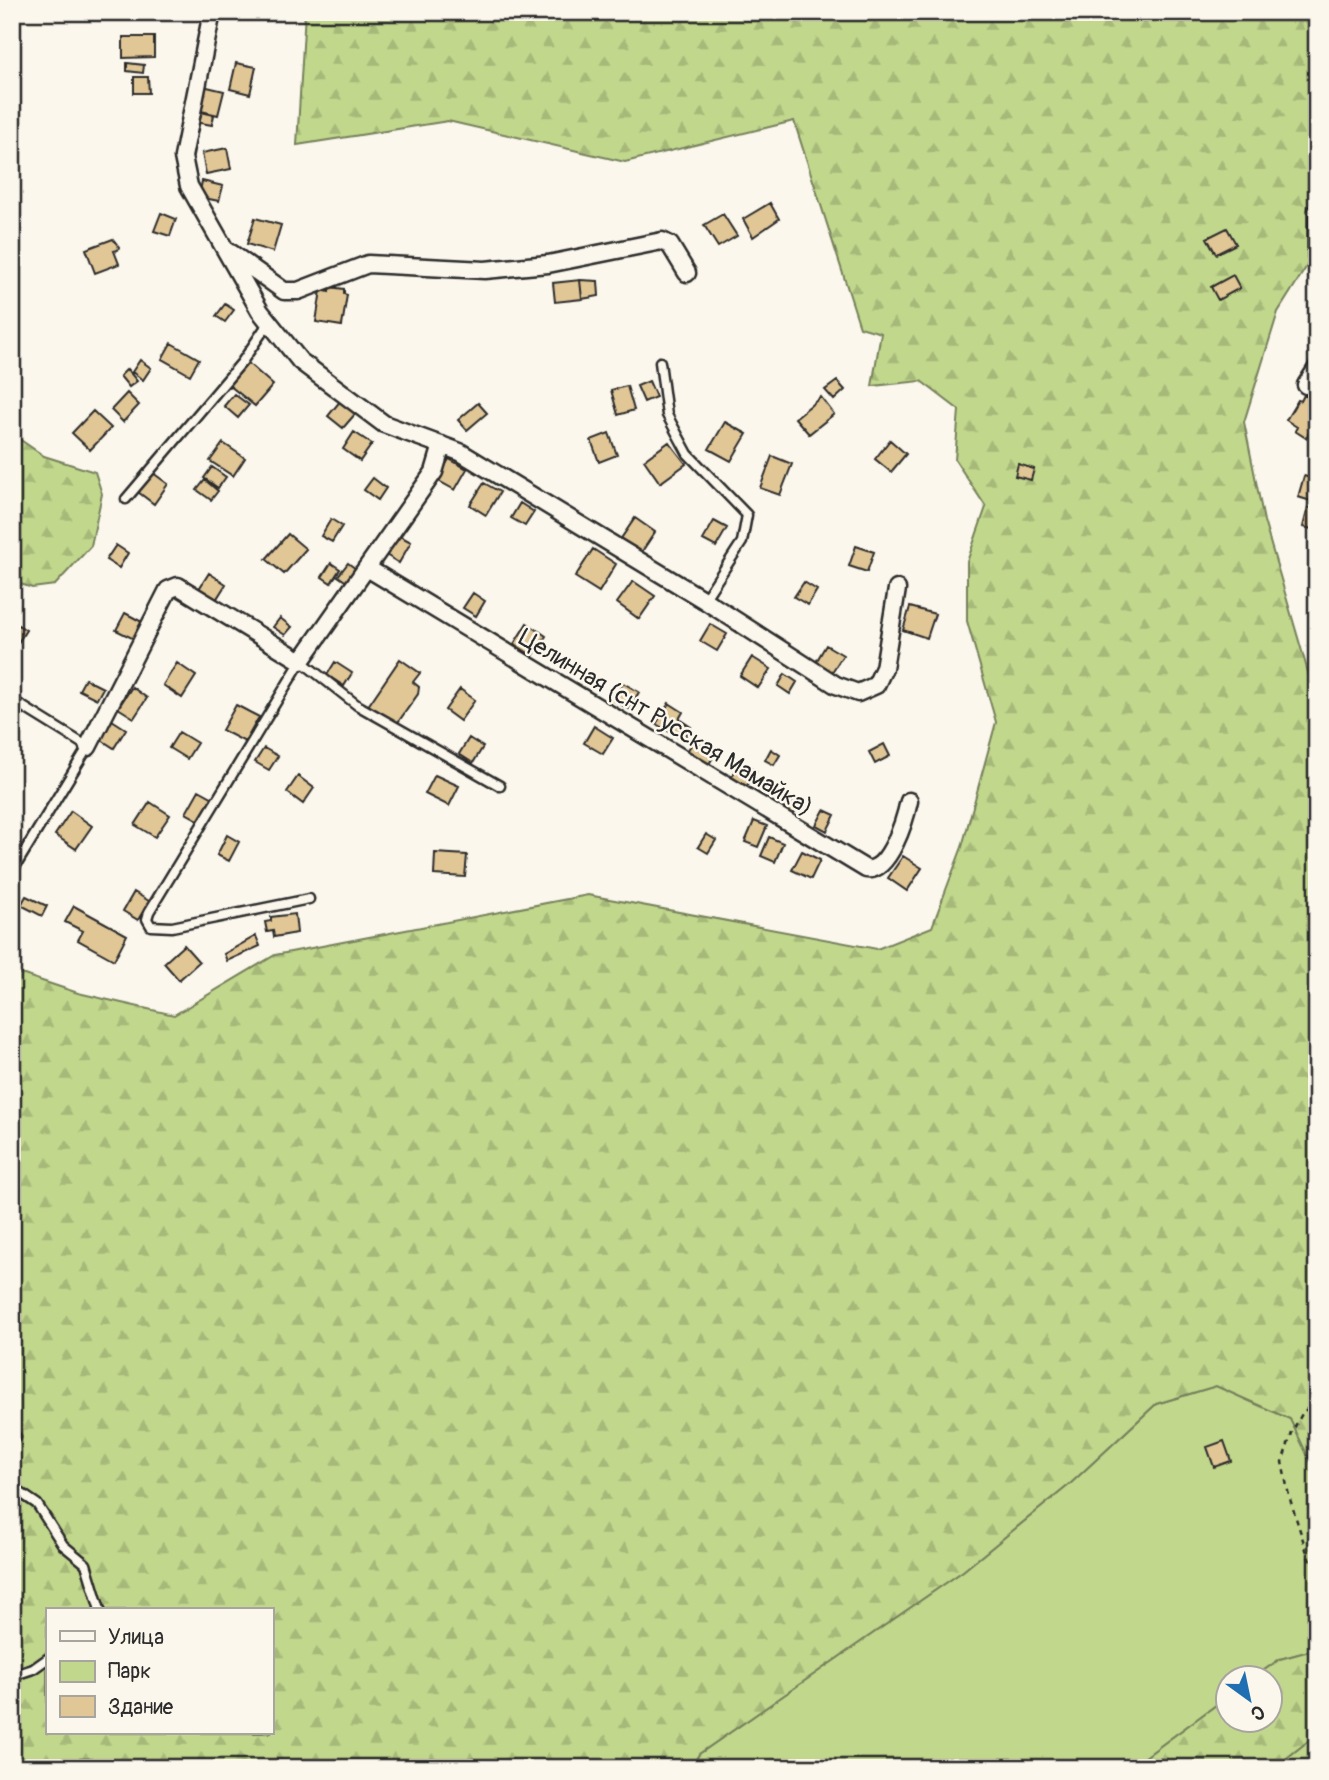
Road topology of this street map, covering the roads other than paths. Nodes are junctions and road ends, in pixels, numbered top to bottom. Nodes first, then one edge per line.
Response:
1 (212, 12) edge
2 (1317, 211) edge
3 (226, 250) junction
4 (1317, 257) edge
5 (687, 273) dead end
6 (269, 322) junction
7 (660, 362) dead end
8 (1317, 368) edge
9 (1306, 385) dead end
10 (442, 445) junction
11 (126, 499) dead end
12 (367, 568) junction
13 (897, 589) dead end
14 (704, 600) junction
15 (301, 661) junction
16 (12, 700) edge
17 (88, 747) junction
18 (500, 786) dead end
19 (909, 801) dead end
20 (12, 872) edge
21 (309, 899) dead end
22 (12, 1487) edge
23 (99, 1608) edge
24 (46, 1660) edge
25 (12, 1676) edge

1 - 3 street
2 - 4 street
3 - 5 street
3 - 6 street
6 - 10 street
6 - 11 lane
7 - 14 lane
8 - 9 street
10 - 12 street
10 - 14 street
12 - 15 street
12 - 19 street, Целинная (снт Русская Мамайка)
13 - 14 street
15 - 17 street
15 - 18 lane
15 - 21 lane
16 - 17 lane
17 - 20 lane
22 - 23 lane
24 - 25 lane

